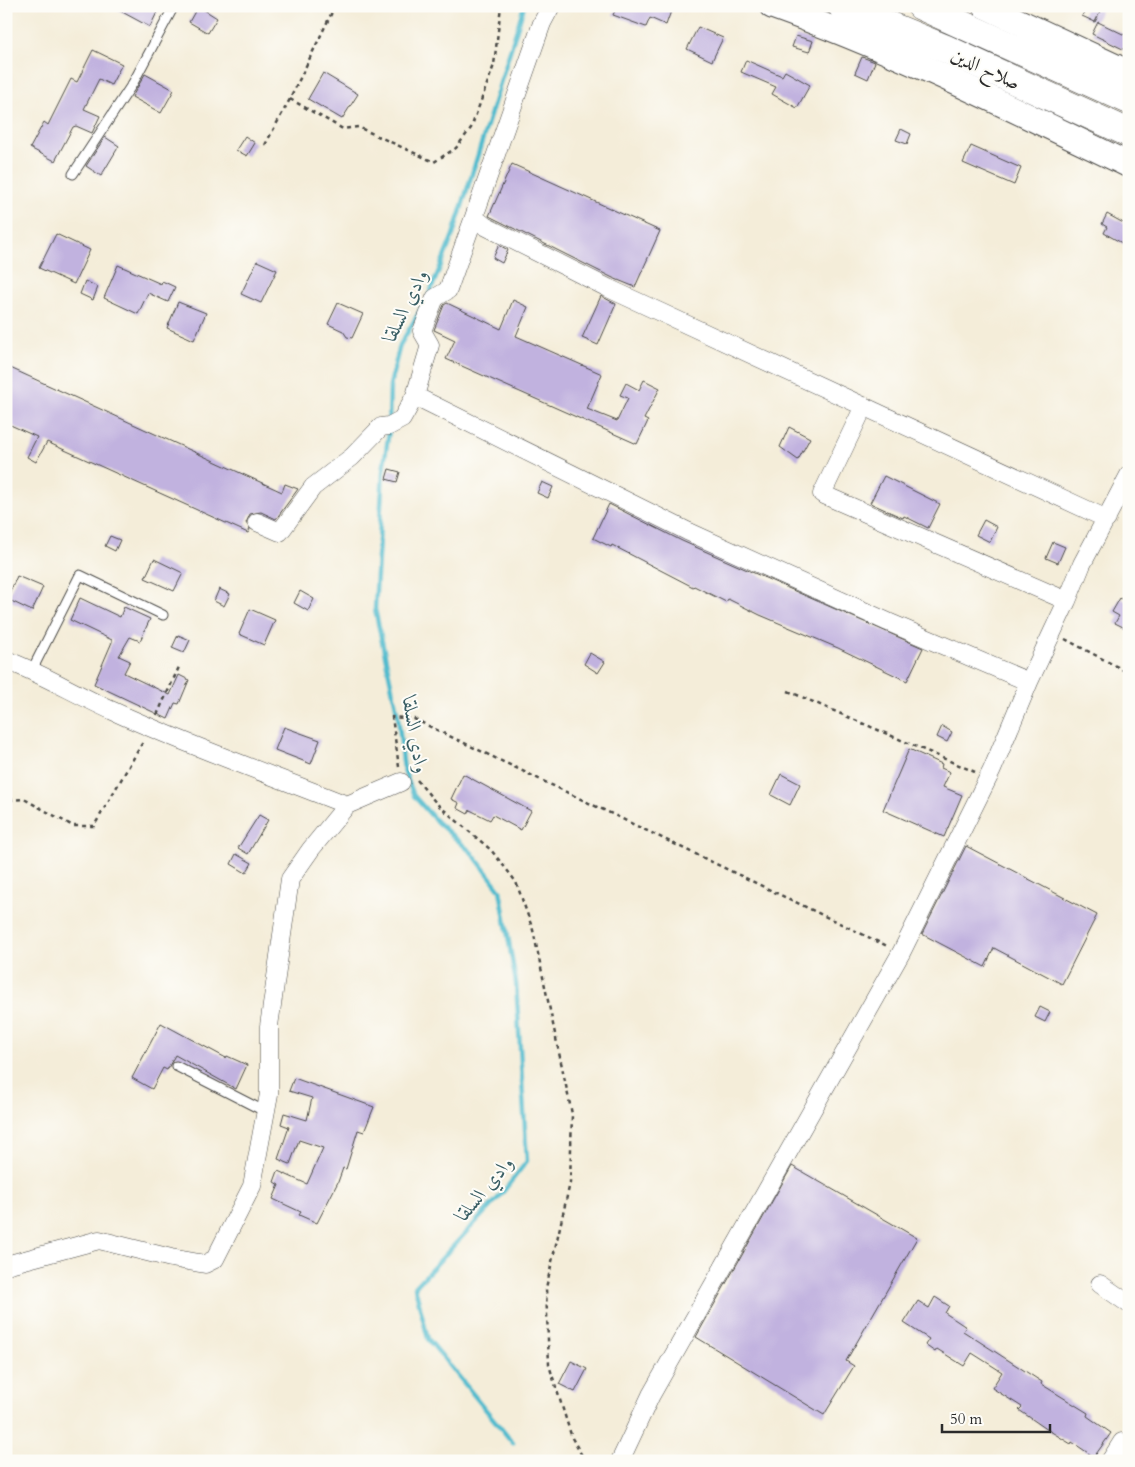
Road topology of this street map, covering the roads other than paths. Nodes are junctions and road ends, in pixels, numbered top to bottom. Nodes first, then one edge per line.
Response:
1 (174, 6) edge
2 (551, 6) edge
3 (772, 6) edge
4 (842, 6) edge
5 (921, 6) edge
6 (985, 6) edge
7 (1129, 72) edge
8 (1129, 100) edge
9 (1129, 133) edge
10 (1129, 165) edge
11 (73, 174) dead end
12 (474, 218) junction
13 (415, 396) junction
14 (864, 406) junction
15 (1129, 475) edge
16 (1107, 518) junction
17 (257, 522) dead end
18 (1067, 601) junction
19 (163, 616) dead end
20 (6, 660) edge
21 (32, 670) junction
22 (1029, 682) junction
23 (401, 782) road end
24 (347, 805) junction
25 (176, 1066) dead end
26 (266, 1112) junction
27 (6, 1265) edge
28 (1100, 1284) dead end
29 (1129, 1304) edge
30 (1129, 1446) edge
31 (620, 1461) edge
32 (1110, 1461) edge

1 - 11 lane
2 - 12 street
3 - 10 main road
4 - 9 highway, صلاح الدين
5 - 8 highway, صلاح الدين
6 - 7 main road
12 - 13 street
12 - 14 street
13 - 17 street
13 - 22 street
14 - 16 street
14 - 18 street
15 - 16 street
16 - 18 street
18 - 22 street
19 - 21 lane
20 - 21 street
21 - 24 street
22 - 31 street
23 - 24 street
24 - 26 street
25 - 26 lane
26 - 27 street
28 - 29 street
30 - 32 street

